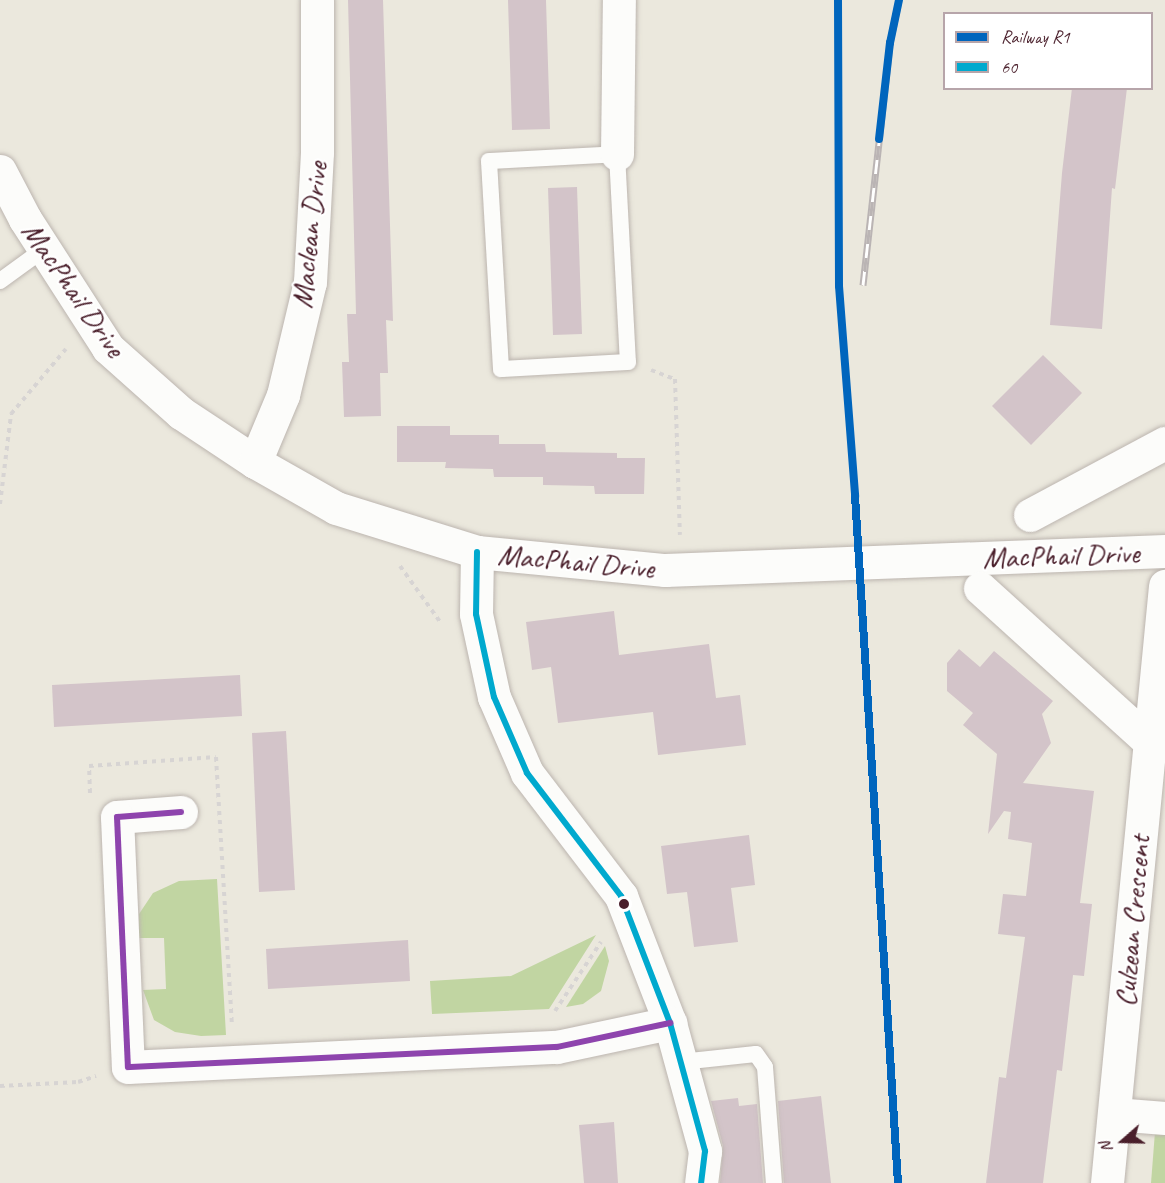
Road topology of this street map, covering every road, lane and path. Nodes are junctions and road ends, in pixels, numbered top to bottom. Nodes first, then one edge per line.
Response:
1 (317, 0) edge
2 (619, 0) edge
3 (616, 154) junction
4 (0, 171) edge
5 (44, 249) junction
6 (0, 281) edge
7 (76, 355) dead end
8 (628, 362) junction
9 (1165, 443) edge
10 (255, 462) junction
11 (0, 504) edge
12 (1030, 514) dead end
13 (1165, 551) edge
14 (477, 552) junction
15 (396, 564) dead end
16 (681, 569) junction
17 (1165, 586) edge
18 (980, 588) dead end
19 (442, 625) dead end
20 (1149, 741) junction
21 (1155, 788) edge
22 (91, 800) dead end
23 (181, 812) dead end
24 (606, 935) dead end
25 (554, 1013) dead end
26 (670, 1023) junction
27 (243, 1029) dead end
28 (681, 1062) junction
29 (128, 1067) junction
30 (0, 1086) edge
31 (1114, 1114) junction
32 (1165, 1118) edge
33 (700, 1183) edge
34 (774, 1183) edge
35 (1107, 1183) edge

1 - 10 street, Maclean Drive
2 - 3 street
3 - 8 lane
3 - 8 lane
4 - 5 street, MacPhail Drive
5 - 6 lane
5 - 10 street, MacPhail Drive
7 - 11 path
8 - 16 path
9 - 12 street
10 - 14 street, MacPhail Drive
13 - 16 street, MacPhail Drive
14 - 16 street, MacPhail Drive
14 - 26 street
15 - 19 path
17 - 20 street, Culzean Crescent
18 - 20 street
20 - 21 street, Culzean Crescent
21 - 31 street, Culzean Crescent
22 - 27 path
23 - 29 street
24 - 25 path
26 - 28 street
26 - 29 street
28 - 33 street
28 - 34 lane
29 - 30 path
31 - 32 street
31 - 35 street, Culzean Crescent

